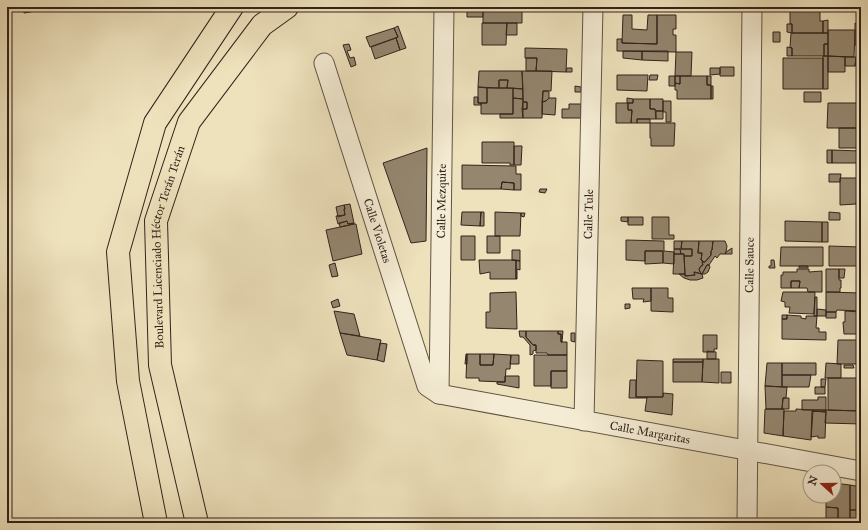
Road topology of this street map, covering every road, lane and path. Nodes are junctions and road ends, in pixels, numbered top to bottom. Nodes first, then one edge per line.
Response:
1 (232, 7) edge
2 (287, 7) edge
3 (444, 7) edge
4 (593, 7) edge
5 (752, 7) edge
6 (324, 62) dead end
7 (439, 394) junction
8 (584, 421) junction
9 (747, 450) junction
10 (861, 471) edge
11 (156, 523) edge
12 (197, 523) edge
13 (747, 523) edge

1 - 11 main road
2 - 12 main road, Boulevard Licenciado Héctor Terán Terán
3 - 7 street, Calle Mezquite
4 - 8 street, Calle Tule
5 - 9 street, Calle Sauce
6 - 7 street, Calle Violetas
7 - 8 street, Calle Margaritas
8 - 9 street, Calle Margaritas
9 - 10 street, Calle Margaritas
9 - 13 street, Calle Sauce

